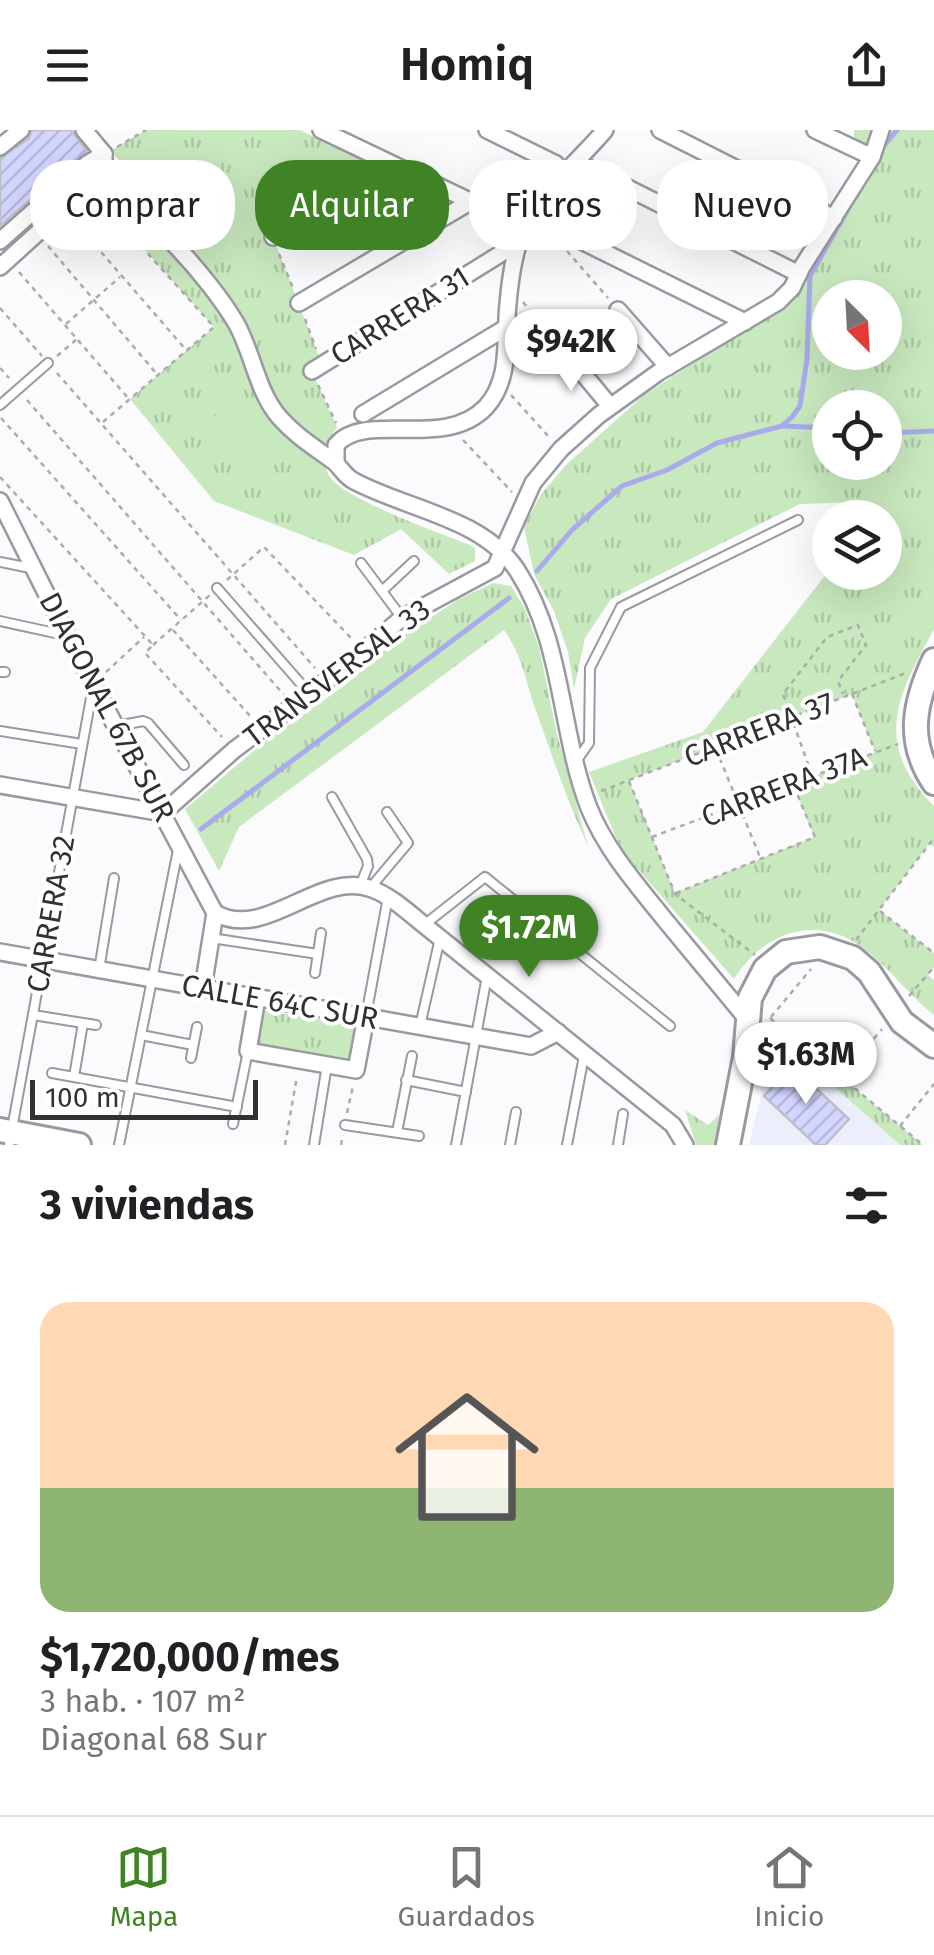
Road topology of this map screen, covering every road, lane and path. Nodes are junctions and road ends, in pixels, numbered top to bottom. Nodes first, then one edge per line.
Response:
1 (21, 130) edge
2 (84, 130) edge
3 (146, 130) edge
4 (321, 130) edge
5 (606, 130) edge
6 (660, 130) edge
7 (817, 130) edge
8 (880, 130) edge
9 (494, 131) edge
10 (1, 144) edge
11 (104, 154) junction
12 (872, 158) junction
13 (104, 160) edge
14 (385, 160) edge
15 (548, 160) edge
16 (581, 160) edge
17 (637, 194) edge
18 (469, 203) edge
19 (834, 218) junction
20 (30, 240) edge
21 (0, 241) edge
22 (51, 250) edge
23 (99, 250) edge
24 (145, 250) edge
25 (177, 250) edge
26 (491, 250) edge
27 (519, 250) edge
28 (566, 250) dead end
29 (576, 250) edge
30 (4, 263) edge
31 (798, 274) junction
32 (121, 276) junction
33 (510, 285) junction
34 (94, 300) junction
35 (298, 303) dead end
36 (0, 308) edge
37 (618, 310) joint
38 (745, 322) junction
39 (65, 325) junction
40 (507, 327) junction
41 (77, 339) junction
42 (186, 351) junction
43 (566, 353) joint
44 (48, 363) junction
45 (668, 367) junction
46 (0, 368) edge
47 (312, 370) joint
48 (158, 375) junction
49 (500, 383) junction
50 (18, 389) junction
51 (130, 400) junction
52 (0, 405) edge
53 (610, 406) junction
54 (362, 414) dead end
55 (0, 417) edge
56 (101, 424) junction
57 (451, 428) junction
58 (342, 438) junction
59 (560, 449) junction
60 (336, 463) junction
61 (0, 477) edge
62 (0, 500) edge
63 (522, 503) junction
64 (798, 520) dead end
65 (264, 547) dead end
66 (504, 553) junction
67 (414, 561) dead end
68 (0, 562) edge
69 (362, 564) dead end
70 (34, 569) junction
71 (217, 588) dead end
72 (382, 592) junction
73 (402, 618) junction
74 (181, 620) dead end
75 (0, 621) edge
76 (172, 628) dead end
77 (67, 635) junction
78 (146, 636) junction
79 (364, 651) junction
80 (934, 661) edge
81 (326, 681) junction
82 (93, 683) junction
83 (309, 694) junction
84 (852, 694) junction
85 (844, 697) junction
86 (292, 705) junction
87 (790, 718) junction
88 (117, 726) junction
89 (261, 728) junction
90 (0, 730) edge
91 (915, 738) junction
92 (82, 744) junction
93 (714, 747) junction
94 (234, 750) junction
95 (876, 752) junction
96 (574, 762) junction
97 (184, 766) dead end
98 (812, 776) junction
99 (629, 780) junction
100 (934, 783) edge
101 (793, 784) junction
102 (0, 785) edge
103 (585, 796) junction
104 (72, 797) junction
105 (332, 797) dead end
106 (738, 804) junction
107 (388, 812) dead end
108 (162, 813) junction
109 (652, 837) junction
110 (934, 838) edge
111 (179, 846) junction
112 (761, 859) junction
113 (114, 878) dead end
114 (365, 887) junction
115 (675, 894) junction
116 (388, 897) junction
117 (879, 910) junction
118 (214, 913) junction
119 (424, 925) junction
120 (322, 933) dead end
121 (211, 938) junction
122 (440, 938) junction
123 (831, 950) junction
124 (0, 952) edge
125 (318, 954) junction
126 (934, 954) edge
127 (43, 960) junction
128 (768, 966) junction
129 (100, 970) junction
130 (315, 973) dead end
131 (487, 976) junction
132 (152, 979) junction
133 (203, 988) junction
134 (257, 998) junction
135 (755, 1013) junction
136 (33, 1015) junction
137 (366, 1017) junction
138 (82, 1024) junction
139 (96, 1025) dead end
140 (670, 1026) dead end
141 (197, 1027) dead end
142 (420, 1027) junction
143 (558, 1032) junction
144 (141, 1036) junction
145 (476, 1037) junction
146 (193, 1044) junction
147 (934, 1046) edge
148 (248, 1051) junction
149 (585, 1054) junction
150 (412, 1056) dead end
151 (191, 1058) dead end
152 (300, 1060) junction
153 (328, 1065) junction
154 (356, 1070) junction
155 (52, 1073) dead end
156 (74, 1077) junction
157 (406, 1080) junction
158 (934, 1084) edge
159 (131, 1088) junction
160 (466, 1092) junction
161 (238, 1107) junction
162 (516, 1112) dead end
163 (623, 1114) dead end
164 (233, 1124) dead end
165 (345, 1125) junction
166 (900, 1126) junction
167 (397, 1132) junction
168 (7, 1136) edge
169 (419, 1136) dead end
170 (79, 1145) edge
171 (119, 1145) edge
172 (285, 1145) edge
173 (314, 1145) edge
174 (341, 1145) edge
175 (456, 1145) edge
176 (510, 1145) edge
177 (566, 1145) edge
178 (618, 1145) edge
179 (685, 1145) edge
180 (728, 1145) edge
181 (924, 1145) edge

1 - 10 street
2 - 11 street
3 - 11 path
4 - 14 street
5 - 16 street, CARRERA 31
6 - 19 street
7 - 12 street
8 - 12 street
9 - 15 street
11 - 13 street
11 - 21 street
12 - 19 street
17 - 31 street
18 - 35 street
19 - 31 street
20 - 30 street
22 - 34 path
23 - 32 path
24 - 42 path
25 - 60 street
26 - 47 street, CARRERA 31
27 - 33 street
28 - 37 path
29 - 38 street
30 - 39 path
31 - 38 street
32 - 34 path
32 - 42 path
33 - 40 street
33 - 43 path
34 - 39 path
34 - 48 path
36 - 44 path
37 - 45 street
38 - 45 street
39 - 41 path
40 - 49 street
40 - 54 street
41 - 44 path
41 - 51 path
42 - 48 path
43 - 53 street
44 - 50 lane
44 - 56 path
45 - 53 street
46 - 50 path
47 - 58 path
48 - 51 path
49 - 57 street
49 - 59 path
50 - 52 lane
50 - 86 path
51 - 56 path
53 - 59 street
55 - 74 path
56 - 81 path
57 - 58 street
57 - 63 path
58 - 60 street
59 - 63 street
60 - 66 street
61 - 78 path
62 - 70 street, DIAGONAL 67B SUR
63 - 66 street
64 - 96 lane
65 - 79 path
66 - 73 street, TRANSVERSAL 33
66 - 96 street
67 - 72 lane
68 - 70 lane
69 - 72 lane
70 - 77 street, DIAGONAL 67B SUR
71 - 83 lane
72 - 73 lane
73 - 79 street, TRANSVERSAL 33
75 - 77 lane
76 - 89 path
77 - 82 street, DIAGONAL 67B SUR
78 - 82 path
78 - 94 path
79 - 81 street, TRANSVERSAL 33
80 - 84 path, CARRERA 37
80 - 91 street
81 - 83 street, TRANSVERSAL 33
82 - 88 street, DIAGONAL 67B SUR
82 - 92 lane, CARRERA 32
83 - 86 street, TRANSVERSAL 33
84 - 85 path, CARRERA 37
84 - 95 path
85 - 87 path, CARRERA 37
85 - 87 path
86 - 89 street, TRANSVERSAL 33
87 - 93 path, CARRERA 37
87 - 98 path
88 - 97 lane
88 - 108 street, DIAGONAL 67B SUR
89 - 94 street, TRANSVERSAL 33
90 - 92 lane
91 - 95 path, CARRERA 37A
91 - 100 street
92 - 104 lane, CARRERA 32
93 - 99 path, CARRERA 37
93 - 106 path
94 - 108 street, TRANSVERSAL 33
95 - 98 path, CARRERA 37A
96 - 103 street
98 - 101 path, CARRERA 37A
99 - 103 path, CARRERA 37
99 - 109 path
101 - 106 path, CARRERA 37A
101 - 112 path
102 - 104 street
103 - 135 street
104 - 108 street
104 - 127 lane, CARRERA 32
105 - 114 lane
106 - 109 path, CARRERA 37A
106 - 112 path
107 - 114 lane
108 - 111 street, DIAGONAL 67B SUR
109 - 115 path
110 - 117 path
111 - 118 street, DIAGONAL 67B SUR
111 - 132 lane
112 - 115 path
113 - 129 lane
114 - 116 street
114 - 118 street
115 - 128 path
116 - 119 street
116 - 137 lane
117 - 123 path
117 - 126 path
118 - 121 street
119 - 122 street
119 - 140 lane
120 - 125 lane
121 - 125 lane
121 - 133 street
122 - 131 street
122 - 142 lane
123 - 128 street
123 - 135 path
123 - 147 street
124 - 127 street, CALLE 64C SUR
125 - 130 lane
127 - 129 street, CALLE 64C SUR
127 - 136 lane, CARRERA 32
128 - 135 street
129 - 132 street, CALLE 64C SUR
131 - 143 street
131 - 145 lane
132 - 133 street, CALLE 64C SUR
132 - 144 lane
133 - 134 street, CALLE 64C SUR
134 - 137 street, CALLE 64C SUR
134 - 148 street
135 - 166 path
135 - 180 street
136 - 138 lane
136 - 168 lane, CARRERA 32
137 - 142 street, CALLE 64C SUR
137 - 154 street
138 - 139 lane
138 - 156 lane
141 - 146 lane
142 - 145 street, CALLE 64C SUR
143 - 145 street, CALLE 64C SUR
143 - 149 street
144 - 146 lane
144 - 159 lane
145 - 160 lane
146 - 151 lane
148 - 152 street
148 - 161 lane
149 - 177 lane
149 - 179 street
150 - 157 lane
152 - 153 street
152 - 172 path
153 - 154 street
153 - 173 lane
154 - 165 path
155 - 156 lane
156 - 159 lane
157 - 160 lane
157 - 167 lane
158 - 166 path
159 - 161 lane
159 - 171 lane
160 - 175 lane
161 - 164 lane
162 - 176 lane
163 - 178 lane
165 - 167 lane
165 - 174 path
166 - 181 path
167 - 169 lane
168 - 170 street

